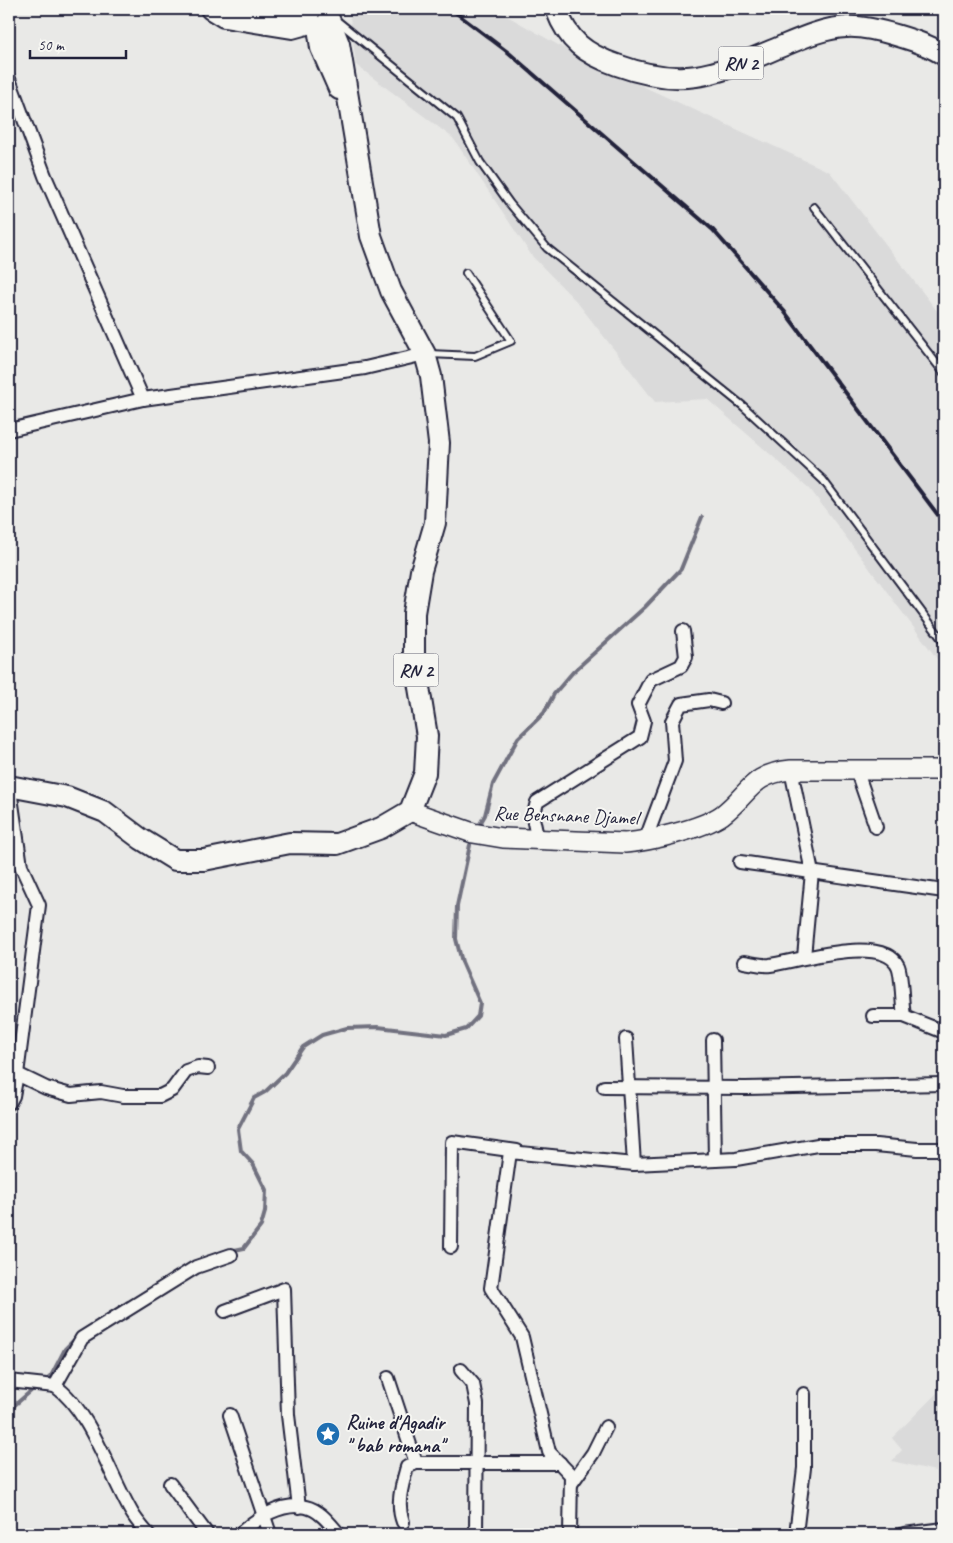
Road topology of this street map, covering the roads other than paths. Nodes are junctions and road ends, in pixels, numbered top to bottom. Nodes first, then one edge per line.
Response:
1 (280, 9) edge
2 (290, 9) edge
3 (556, 9) edge
4 (218, 13) edge
5 (319, 16) edge
6 (944, 55) edge
7 (9, 79) edge
8 (814, 207) dead end
9 (466, 273) dead end
10 (425, 354) junction
11 (944, 373) edge
12 (143, 400) junction
13 (9, 430) edge
14 (683, 631) dead end
15 (944, 642) edge
16 (722, 703) dead end
17 (791, 770) junction
18 (944, 770) edge
19 (857, 772) junction
20 (9, 785) edge
21 (410, 811) junction
22 (876, 827) dead end
23 (538, 841) junction
24 (645, 841) junction
25 (740, 862) dead end
26 (812, 872) junction
27 (944, 891) edge
28 (804, 957) junction
29 (744, 962) dead end
30 (873, 1016) dead end
31 (904, 1016) junction
32 (944, 1032) edge
33 (626, 1039) dead end
34 (713, 1040) dead end
35 (208, 1068) dead end
36 (17, 1074) junction
37 (944, 1084) edge
38 (604, 1087) dead end
39 (629, 1087) junction
40 (713, 1087) junction
41 (9, 1103) edge
42 (944, 1148) edge
43 (525, 1153) junction
44 (715, 1160) junction
45 (634, 1164) junction
46 (451, 1247) dead end
47 (231, 1256) dead end
48 (225, 1311) dead end
49 (461, 1370) dead end
50 (388, 1378) dead end
51 (9, 1380) edge
52 (55, 1386) junction
53 (804, 1394) dead end
54 (230, 1415) dead end
55 (606, 1427) dead end
56 (416, 1463) junction
57 (478, 1463) junction
58 (560, 1463) junction
59 (170, 1484) dead end
60 (571, 1484) junction
61 (300, 1507) junction
62 (264, 1516) junction
63 (403, 1522) dead end
64 (944, 1529) edge
65 (148, 1534) edge
66 (207, 1534) edge
67 (240, 1534) edge
68 (270, 1534) edge
69 (339, 1534) edge
70 (476, 1534) edge
71 (570, 1534) edge
72 (796, 1534) edge
73 (904, 1534) edge
74 (909, 1534) edge

1 - 4 main road
2 - 5 main road
3 - 6 main road, RN 2
4 - 5 main road
5 - 10 main road, RN 2
5 - 15 lane
7 - 12 street
8 - 11 lane
9 - 10 lane
10 - 12 street
10 - 21 main road, RN 2
12 - 13 street
14 - 23 street
16 - 24 street
17 - 19 main road, Rue Bensnane Djamel
17 - 24 main road, Rue Bensnane Djamel
17 - 26 street
18 - 19 main road, Rue Bensnane Djamel
19 - 22 street
20 - 21 main road
20 - 36 street
21 - 23 main road, Rue Bensnane Djamel
23 - 24 main road, Rue Bensnane Djamel
25 - 26 street
26 - 27 street
26 - 28 street
28 - 29 street
28 - 31 street
30 - 31 street
31 - 32 street
33 - 39 street
34 - 40 street
35 - 36 street
36 - 41 street
37 - 40 street
38 - 39 street
39 - 40 street
39 - 45 street
40 - 44 street
42 - 44 street
43 - 45 street
43 - 46 street
43 - 58 street
44 - 45 street
47 - 52 street
48 - 61 street
49 - 57 street
50 - 56 street
51 - 52 street
52 - 65 street
53 - 72 street
54 - 62 street
55 - 60 street
56 - 57 street
56 - 63 street
57 - 58 street
57 - 70 street
58 - 60 street
59 - 66 street
60 - 71 street
61 - 62 street
61 - 69 street
62 - 67 street
62 - 68 street
64 - 74 street
73 - 74 street

